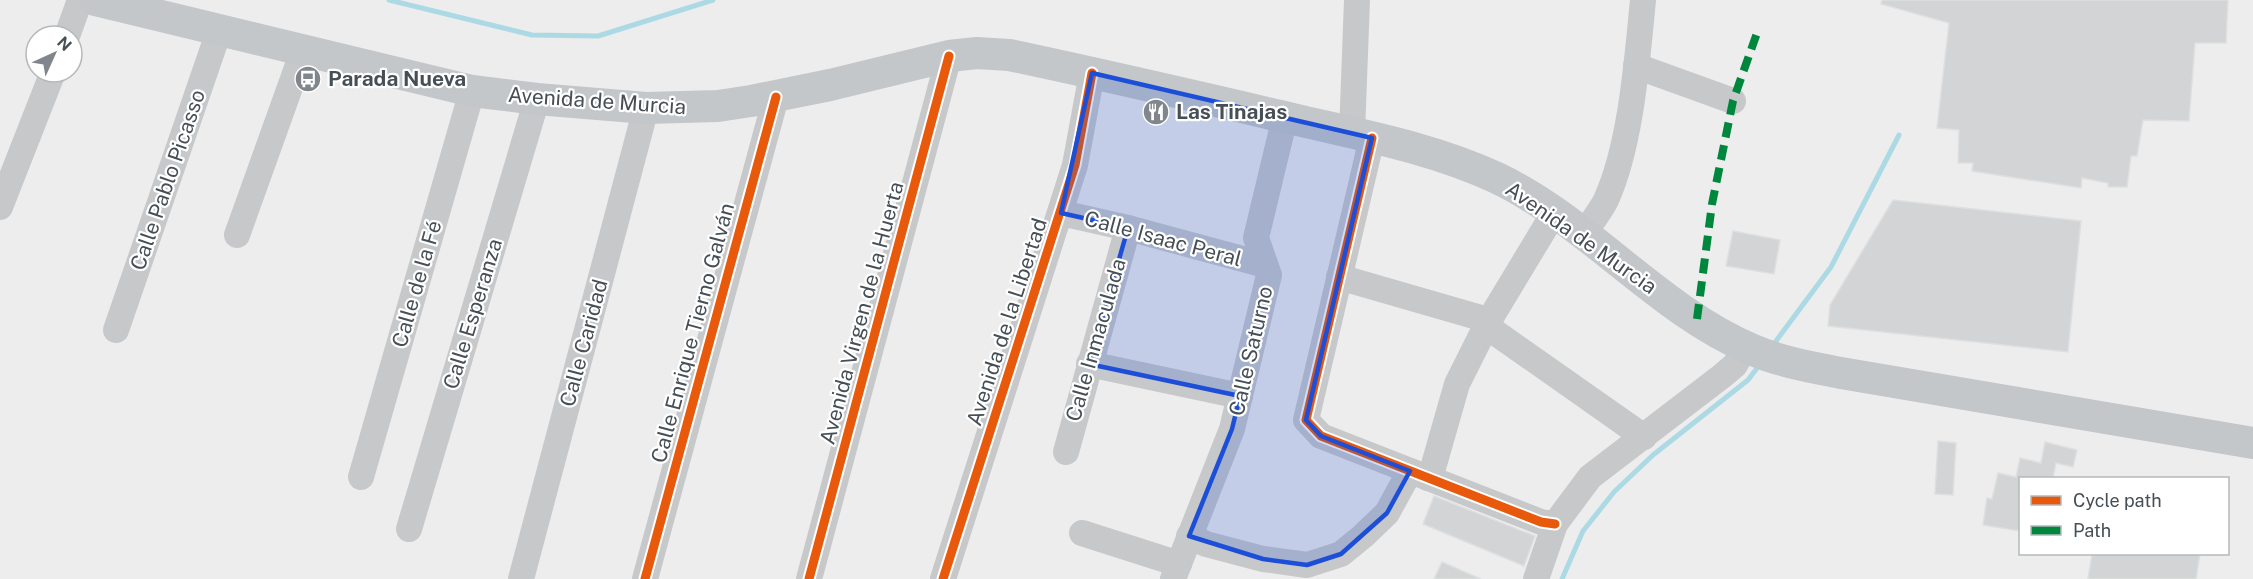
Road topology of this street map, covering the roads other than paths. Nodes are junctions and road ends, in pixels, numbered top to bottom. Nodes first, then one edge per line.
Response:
1 (80, 0) edge
2 (95, 0) edge
3 (1358, 0) edge
4 (1643, 0) edge
5 (71, 24) edge
6 (219, 31) junction
7 (303, 51) junction
8 (949, 56) junction
9 (1636, 66) junction
10 (1092, 73) junction
11 (48, 84) edge
12 (472, 91) junction
13 (776, 97) junction
14 (537, 99) junction
15 (1733, 101) dead end
16 (646, 108) junction
17 (1285, 117) junction
18 (1362, 135) junction
19 (1, 202) edge
20 (1061, 213) junction
21 (1554, 213) junction
22 (1128, 228) junction
23 (237, 235) dead end
24 (1583, 235) junction
25 (1265, 265) junction
26 (1339, 277) junction
27 (1487, 324) junction
28 (116, 330) dead end
29 (1750, 349) junction
30 (1089, 364) junction
31 (1240, 396) junction
32 (1644, 437) junction
33 (2244, 437) edge
34 (1066, 452) dead end
35 (1419, 475) junction
36 (361, 477) dead end
37 (1555, 524) junction
38 (409, 529) dead end
39 (1082, 533) dead end
40 (1189, 536) junction
41 (1176, 571) edge
42 (521, 579) edge
43 (645, 579) edge
44 (809, 579) edge
45 (943, 579) edge
46 (1536, 579) edge

1 - 5 street
2 - 6 main road, Avenida de Murcia
3 - 18 street
4 - 9 street
6 - 7 main road, Avenida de Murcia
6 - 28 street, Calle Pablo Picasso
7 - 12 main road, Avenida de Murcia
7 - 23 street
8 - 10 main road, Avenida de Murcia
8 - 13 main road, Avenida de Murcia
8 - 44 street, Avenida Virgen de la Huerta
9 - 15 street
9 - 24 street
10 - 17 main road, Avenida de Murcia
10 - 20 street, Avenida de la Libertad
11 - 19 street
12 - 14 main road, Avenida de Murcia
12 - 36 street, Calle de la Fé
13 - 16 main road, Avenida de Murcia
13 - 43 street, Calle Enrique Tierno Galván
14 - 16 main road, Avenida de Murcia
14 - 38 street, Calle Esperanza
16 - 42 street, Calle Caridad
17 - 18 main road, Avenida de Murcia
17 - 25 street, Calle Saturno
18 - 21 main road, Avenida de Murcia
18 - 26 street
20 - 22 street, Calle Isaac Peral
20 - 45 street, Avenida de la Libertad
21 - 24 main road, Avenida de Murcia
21 - 27 street
22 - 25 street, Calle Isaac Peral
22 - 30 street, Calle Inmaculada
24 - 29 main road, Avenida de Murcia
25 - 31 street, Calle Saturno
26 - 27 street
26 - 35 street
27 - 32 street
27 - 35 street
29 - 32 street
29 - 33 main road, Avenida de Murcia
30 - 31 street
30 - 34 street, Calle Inmaculada
31 - 40 street, Calle Saturno
32 - 37 street
35 - 37 street
35 - 40 street
37 - 46 street
39 - 41 street
40 - 41 street, Calle Saturno

